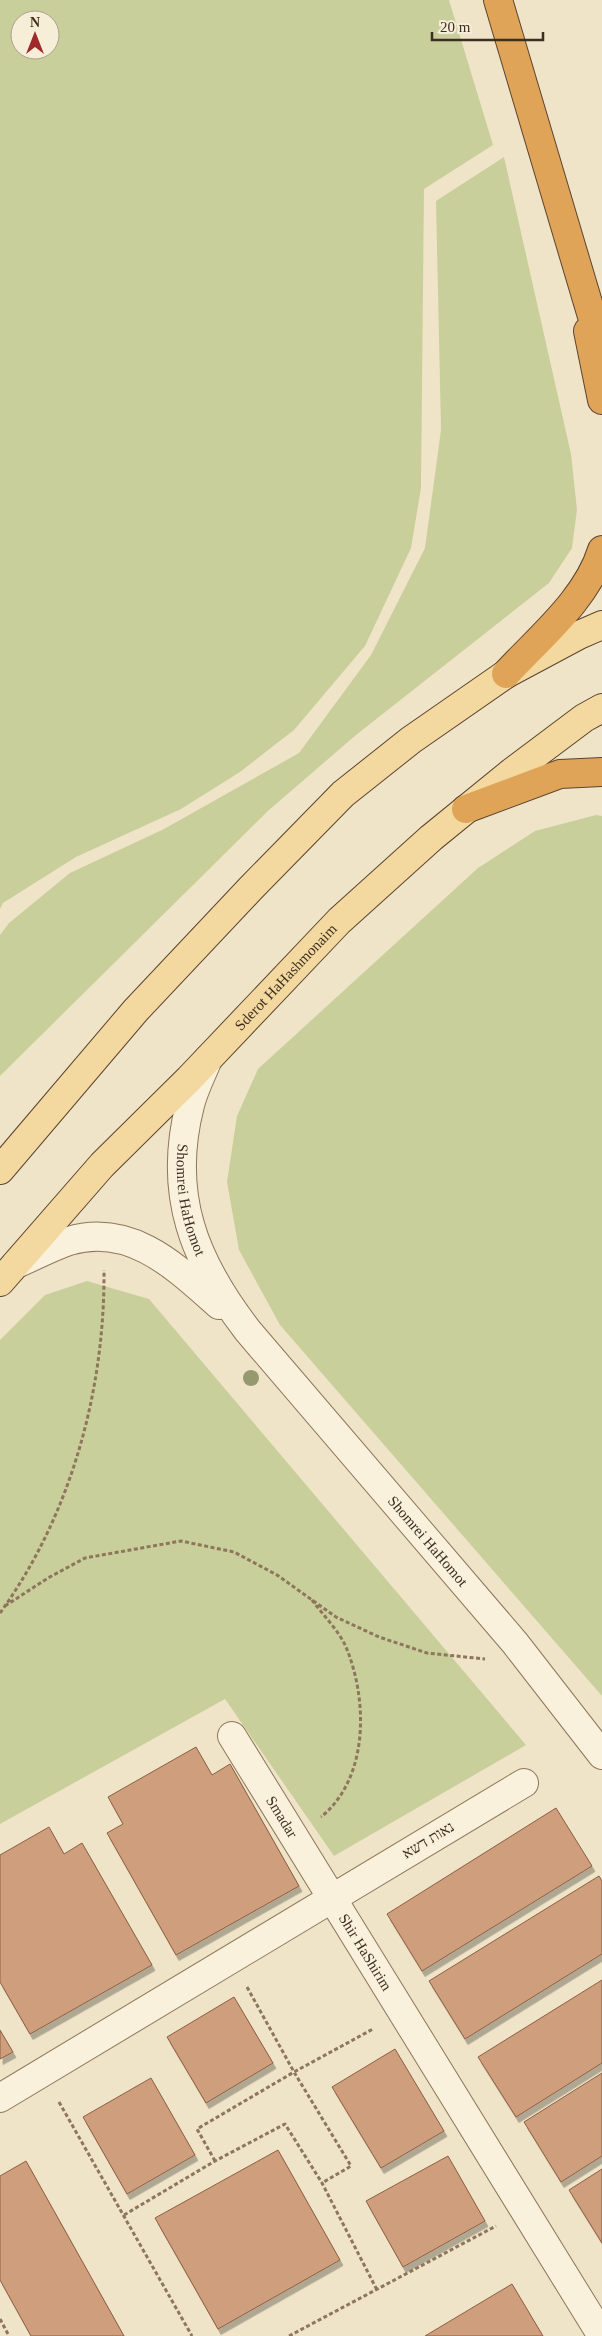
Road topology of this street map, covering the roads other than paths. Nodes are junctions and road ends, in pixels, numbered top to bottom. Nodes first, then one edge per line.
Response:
1 (498, 0) edge
2 (572, 254) junction
3 (602, 350) edge
4 (602, 400) edge
5 (602, 550) edge
6 (602, 626) edge
7 (506, 674) junction
8 (602, 708) edge
9 (602, 772) edge
10 (466, 809) junction
11 (208, 1058) junction
12 (0, 1170) edge
13 (8, 1273) edge
14 (248, 1331) junction
15 (232, 1736) dead end
16 (602, 1755) edge
17 (524, 1783) dead end
18 (332, 1897) junction
19 (0, 2098) edge
20 (602, 2336) edge

1 - 2 highway
2 - 3 highway
2 - 4 highway
5 - 7 highway
6 - 7 main road
7 - 12 main road
8 - 10 main road, Sderot HaHashmonaim
9 - 10 highway
10 - 11 main road, Sderot HaHashmonaim
11 - 13 main road, Sderot HaHashmonaim
11 - 14 street, Shomrei HaHomot
13 - 14 street, Shomrei HaHomot
14 - 16 street, Shomrei HaHomot
15 - 18 street, Smadar
17 - 18 street, נאות דשא
18 - 19 street, Shir HaShirim
18 - 20 street, Shir HaShirim

